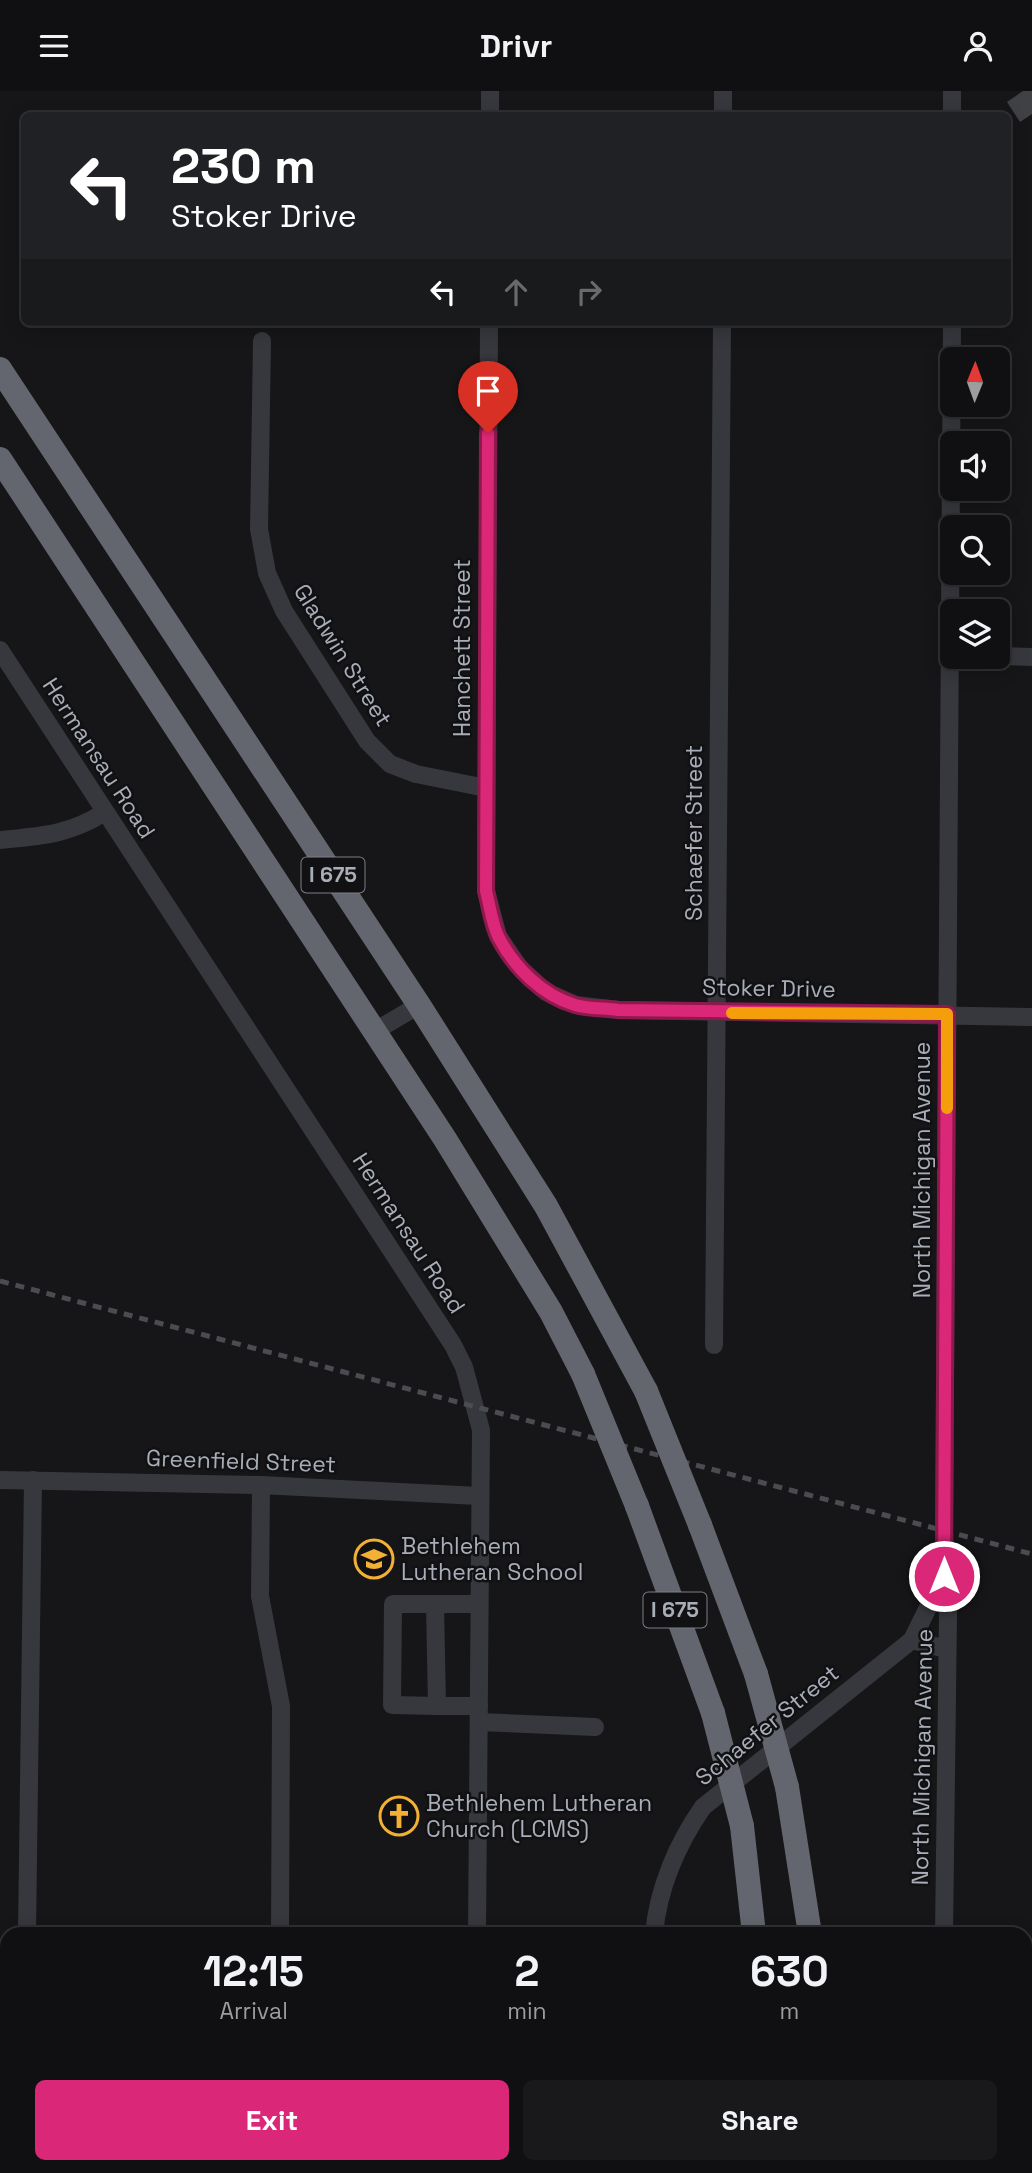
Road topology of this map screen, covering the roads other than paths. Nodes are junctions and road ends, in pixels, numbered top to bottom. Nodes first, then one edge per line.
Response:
1 (490, 91) edge
2 (723, 91) edge
3 (952, 91) edge
4 (490, 112) edge
5 (723, 112) edge
6 (952, 112) edge
7 (489, 326) edge
8 (722, 326) edge
9 (952, 326) edge
10 (262, 341) dead end
11 (0, 369) edge
12 (0, 459) edge
13 (952, 599) edge
14 (0, 650) edge
15 (1010, 656) edge
16 (1032, 657) edge
17 (952, 669) edge
18 (486, 788) junction
19 (105, 812) junction
20 (0, 840) edge
21 (519, 967) joint
22 (419, 1005) junction
23 (717, 1013) junction
24 (947, 1014) junction
25 (1032, 1017) edge
26 (374, 1031) junction
27 (714, 1345) dead end
28 (0, 1480) edge
29 (33, 1480) junction
30 (261, 1485) junction
31 (479, 1496) junction
32 (944, 1576) junction
33 (435, 1604) junction
34 (479, 1604) junction
35 (912, 1640) junction
36 (946, 1649) junction
37 (437, 1706) junction
38 (479, 1714) junction
39 (594, 1727) dead end
40 (27, 1927) edge
41 (280, 1927) edge
42 (477, 1927) edge
43 (655, 1927) edge
44 (753, 1927) edge
45 (809, 1927) edge
46 (944, 1927) edge

1 - 4 street
2 - 5 street
3 - 6 street
7 - 18 street, Hanchett Street
8 - 23 street, Schaefer Street
9 - 13 street, North Michigan Avenue
10 - 18 street, Gladwin Street
11 - 22 highway, I 675
12 - 26 highway, I 675
14 - 19 street, Hermansau Road
15 - 16 street
17 - 24 street, North Michigan Avenue
18 - 21 street, Hanchett Street
19 - 20 street
19 - 31 street, Hermansau Road
21 - 23 street, Stoker Drive
22 - 26 street
22 - 45 highway, I 675, bridge
23 - 24 street, Stoker Drive
23 - 27 street, Schaefer Street
24 - 25 street, Stoker Drive
24 - 32 street, North Michigan Avenue
26 - 44 highway, I 675, bridge
28 - 29 street, Greenfield Street
29 - 30 street, Greenfield Street
29 - 40 street
30 - 31 street, Greenfield Street
30 - 41 street
31 - 34 street, Hermansau Road
32 - 35 street, Schaefer Street
32 - 36 street, North Michigan Avenue
33 - 34 street
33 - 37 street
33 - 37 street
34 - 38 street, Hermansau Road
35 - 36 street
35 - 43 street, Schaefer Street
36 - 46 street, North Michigan Avenue
37 - 38 street
38 - 39 street
38 - 42 street, Hermansau Road

